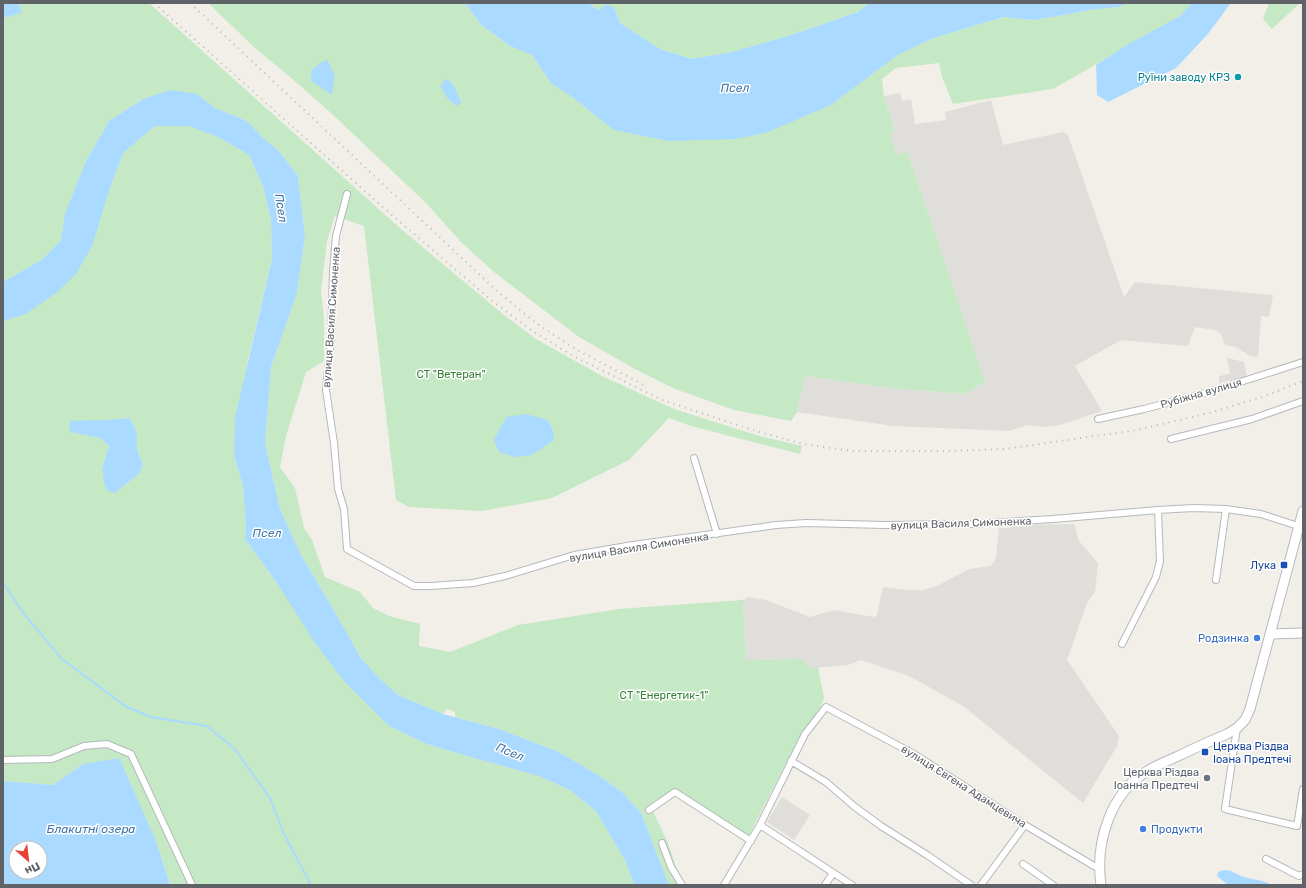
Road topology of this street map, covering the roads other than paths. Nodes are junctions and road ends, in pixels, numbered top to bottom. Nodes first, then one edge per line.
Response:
1 (347, 194) dead end
2 (1303, 362) edge
3 (1303, 401) edge
4 (1098, 419) dead end
5 (1171, 439) dead end
6 (694, 458) dead end
7 (1226, 509) junction
8 (1158, 510) junction
9 (1303, 511) edge
10 (1298, 526) junction
11 (717, 534) junction
12 (1216, 580) dead end
13 (1303, 633) edge
14 (1271, 634) junction
15 (1122, 644) dead end
16 (1237, 728) junction
17 (3, 760) edge
18 (791, 761) junction
19 (1303, 789) edge
20 (649, 810) dead end
21 (760, 825) junction
22 (1025, 825) junction
23 (751, 841) junction
24 (662, 844) dead end
25 (1266, 860) dead end
26 (1022, 864) dead end
27 (1100, 868) junction
28 (833, 873) junction
29 (1303, 874) edge
30 (192, 885) edge
31 (682, 885) edge
32 (724, 885) edge
33 (825, 885) edge
34 (852, 885) edge
35 (972, 885) edge
36 (981, 885) edge
37 (1053, 885) edge
38 (1101, 885) edge

1 - 11 street, вулиця Василя Симоненка
2 - 4 street, Рубіжна вулиця
3 - 5 street
6 - 11 street
7 - 8 street, вулиця Василя Симоненка
7 - 10 street, вулиця Василя Симоненка
7 - 12 street
8 - 11 street, вулиця Василя Симоненка
8 - 15 street
9 - 10 main road
10 - 14 main road
13 - 14 main road
14 - 16 main road
16 - 19 street
16 - 27 main road
17 - 30 street
18 - 21 street
18 - 22 street, вулиця Євгена Адамцевича
18 - 35 street
20 - 23 street
21 - 23 street
21 - 28 street
22 - 27 street, вулиця Євгена Адамцевича
22 - 36 street
23 - 32 street
24 - 31 street
25 - 29 street
26 - 37 street
27 - 38 main road
28 - 33 street
28 - 34 street

